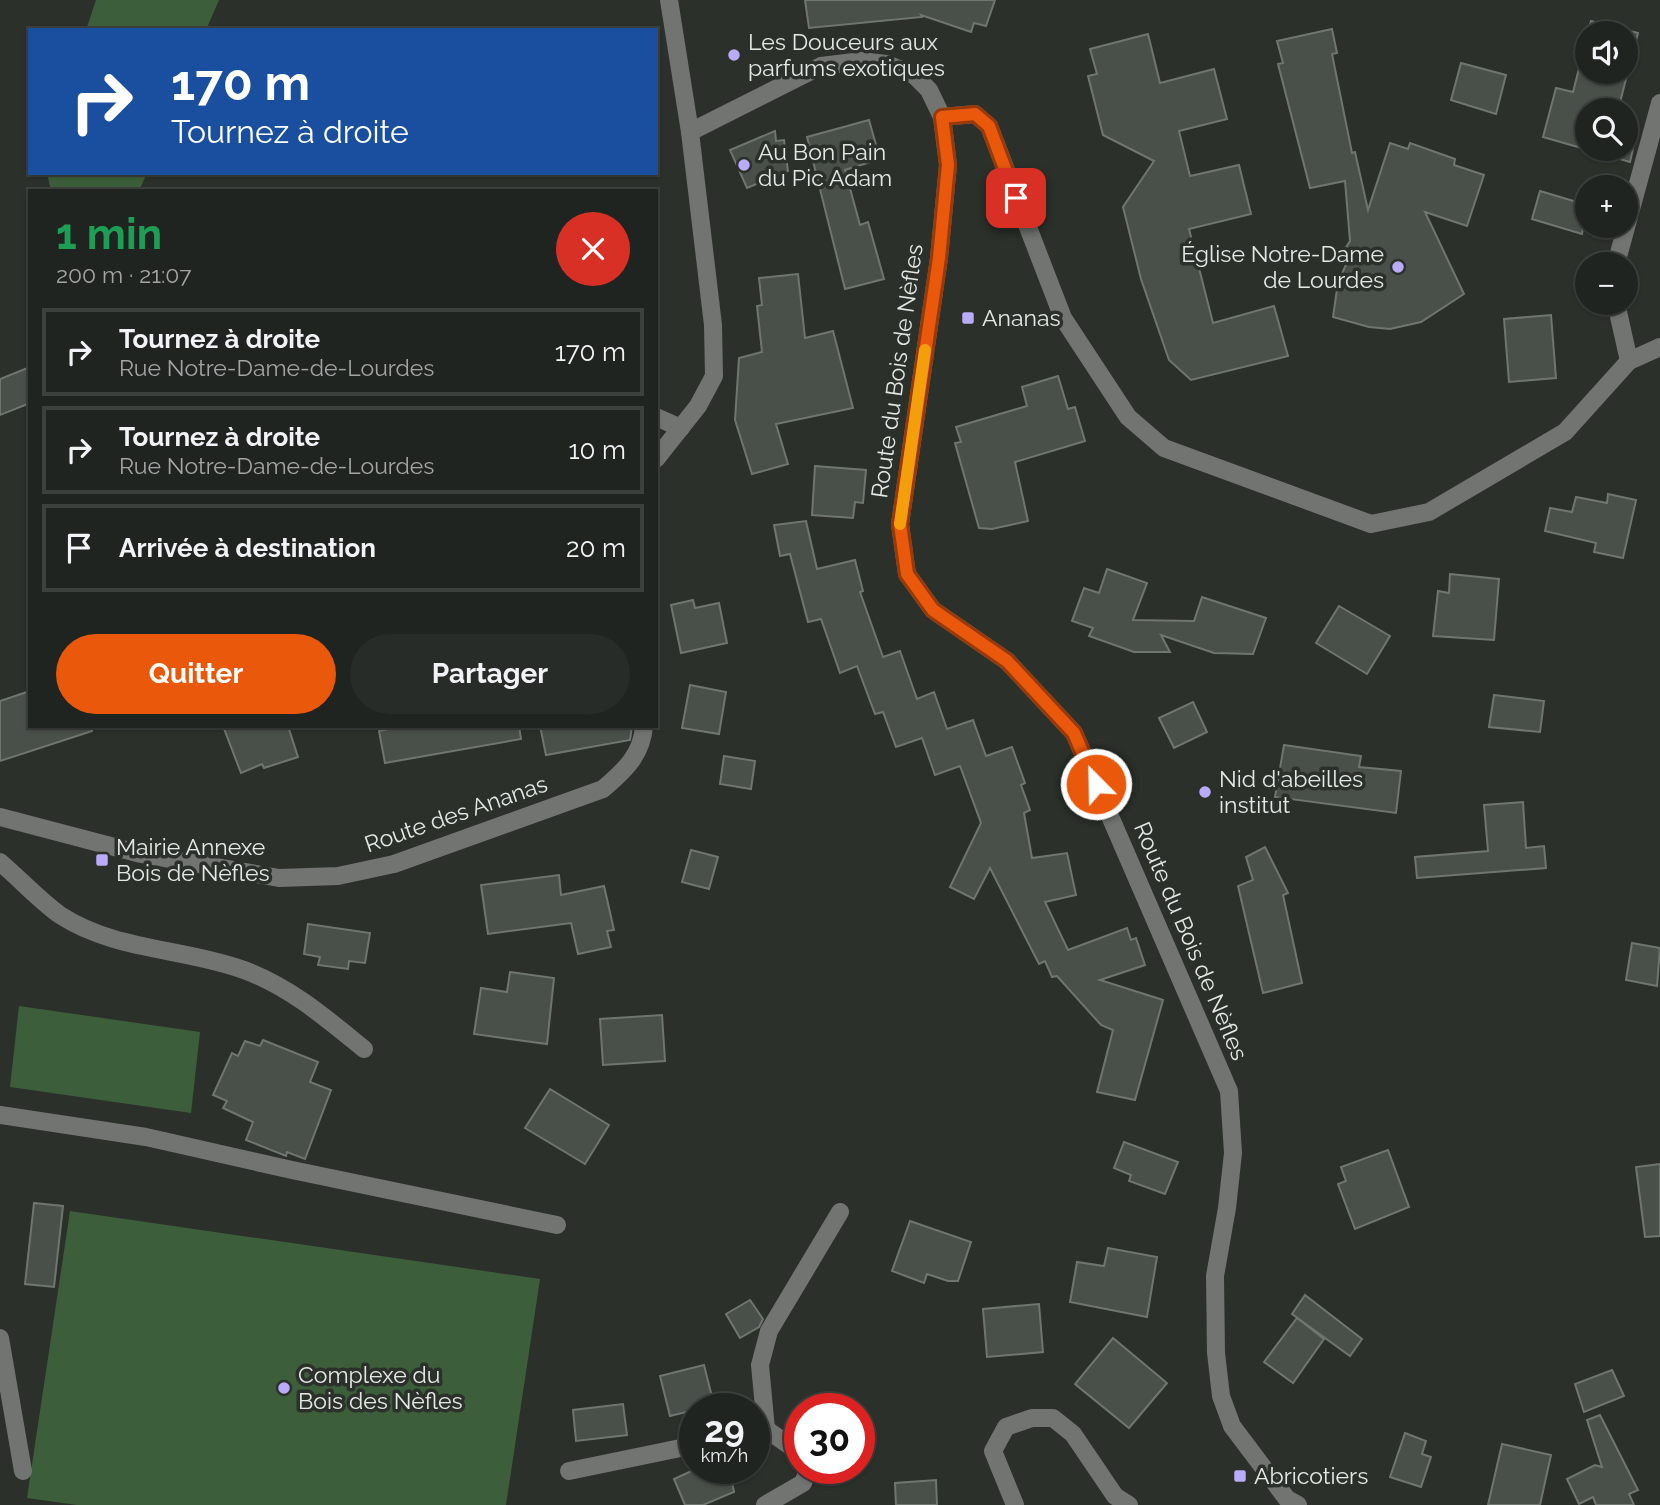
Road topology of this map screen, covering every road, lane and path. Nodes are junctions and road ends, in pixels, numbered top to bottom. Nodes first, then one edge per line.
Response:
1 (669, 0) edge
2 (1660, 103) edge
3 (942, 117) junction
4 (690, 132) junction
5 (1619, 252) edge
6 (1619, 315) edge
7 (1660, 347) edge
8 (1629, 361) junction
9 (658, 418) edge
10 (681, 428) junction
11 (658, 457) edge
12 (644, 728) edge
13 (0, 817) edge
14 (0, 862) edge
15 (363, 1049) dead end
16 (0, 1115) edge
17 (840, 1212) dead end
18 (557, 1225) dead end
19 (0, 1338) edge
20 (3, 1369) edge
21 (760, 1393) edge
22 (679, 1448) edge
23 (23, 1471) dead end
24 (569, 1471) dead end
25 (801, 1484) edge
26 (765, 1505) edge
27 (1015, 1505) edge
28 (1129, 1505) edge
29 (1298, 1505) edge

1 - 4 street
2 - 5 street
3 - 4 street, Route du Bois de Nèfles
3 - 8 street
3 - 29 street, Route du Bois de Nèfles
4 - 10 street
6 - 8 street
7 - 8 street
9 - 10 street
10 - 11 street
12 - 13 street, Route des Ananas
14 - 15 street
16 - 18 street
17 - 21 street
19 - 20 street
20 - 23 street
22 - 24 street
25 - 26 street
27 - 28 street

